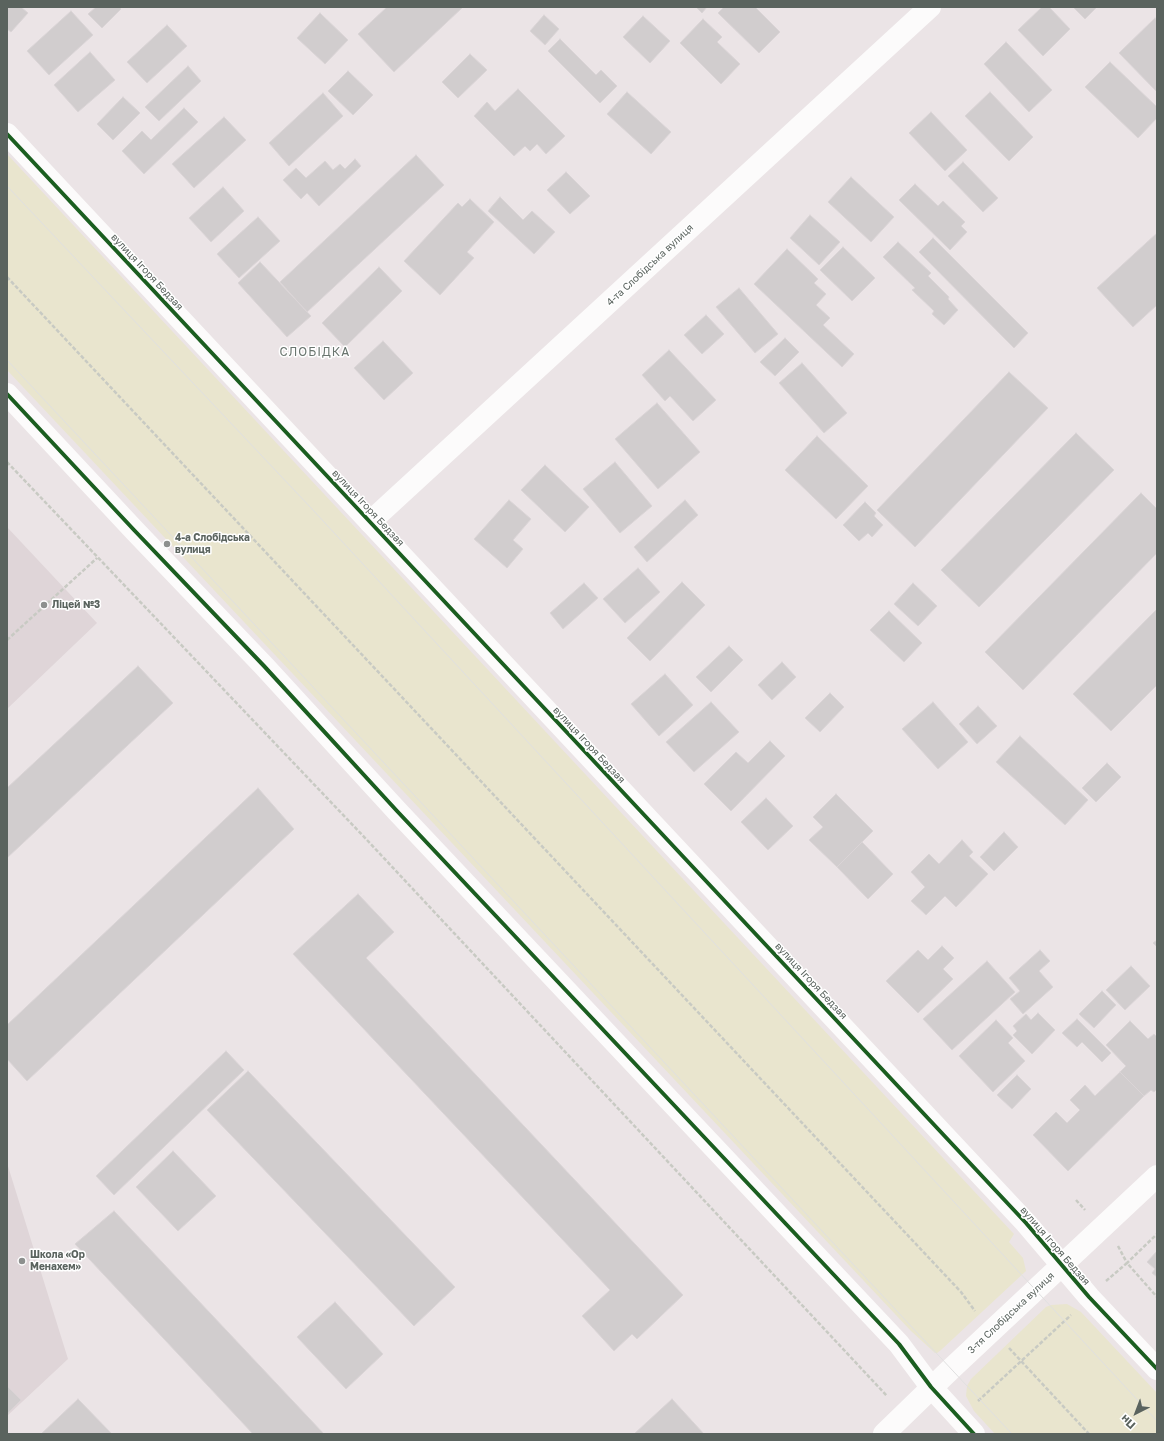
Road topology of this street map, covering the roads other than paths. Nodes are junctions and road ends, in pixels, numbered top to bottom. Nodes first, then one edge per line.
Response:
1 (930, 7) edge
2 (7, 134) edge
3 (7, 394) edge
4 (370, 522) junction
5 (1157, 1176) edge
6 (1062, 1266) junction
7 (1157, 1369) edge
8 (931, 1387) junction
9 (884, 1434) edge
10 (974, 1434) edge

1 - 4 street, 4-та Слобідська вулиця
2 - 4 street, вулиця Ігоря Бедзая
3 - 8 street
4 - 6 street, вулиця Ігоря Бедзая
5 - 6 street, 3-тя Слобідська вулиця
6 - 7 street, вулиця Ігоря Бедзая
6 - 8 street, 3-тя Слобідська вулиця
8 - 9 street, 3-тя Слобідська вулиця
8 - 10 street

